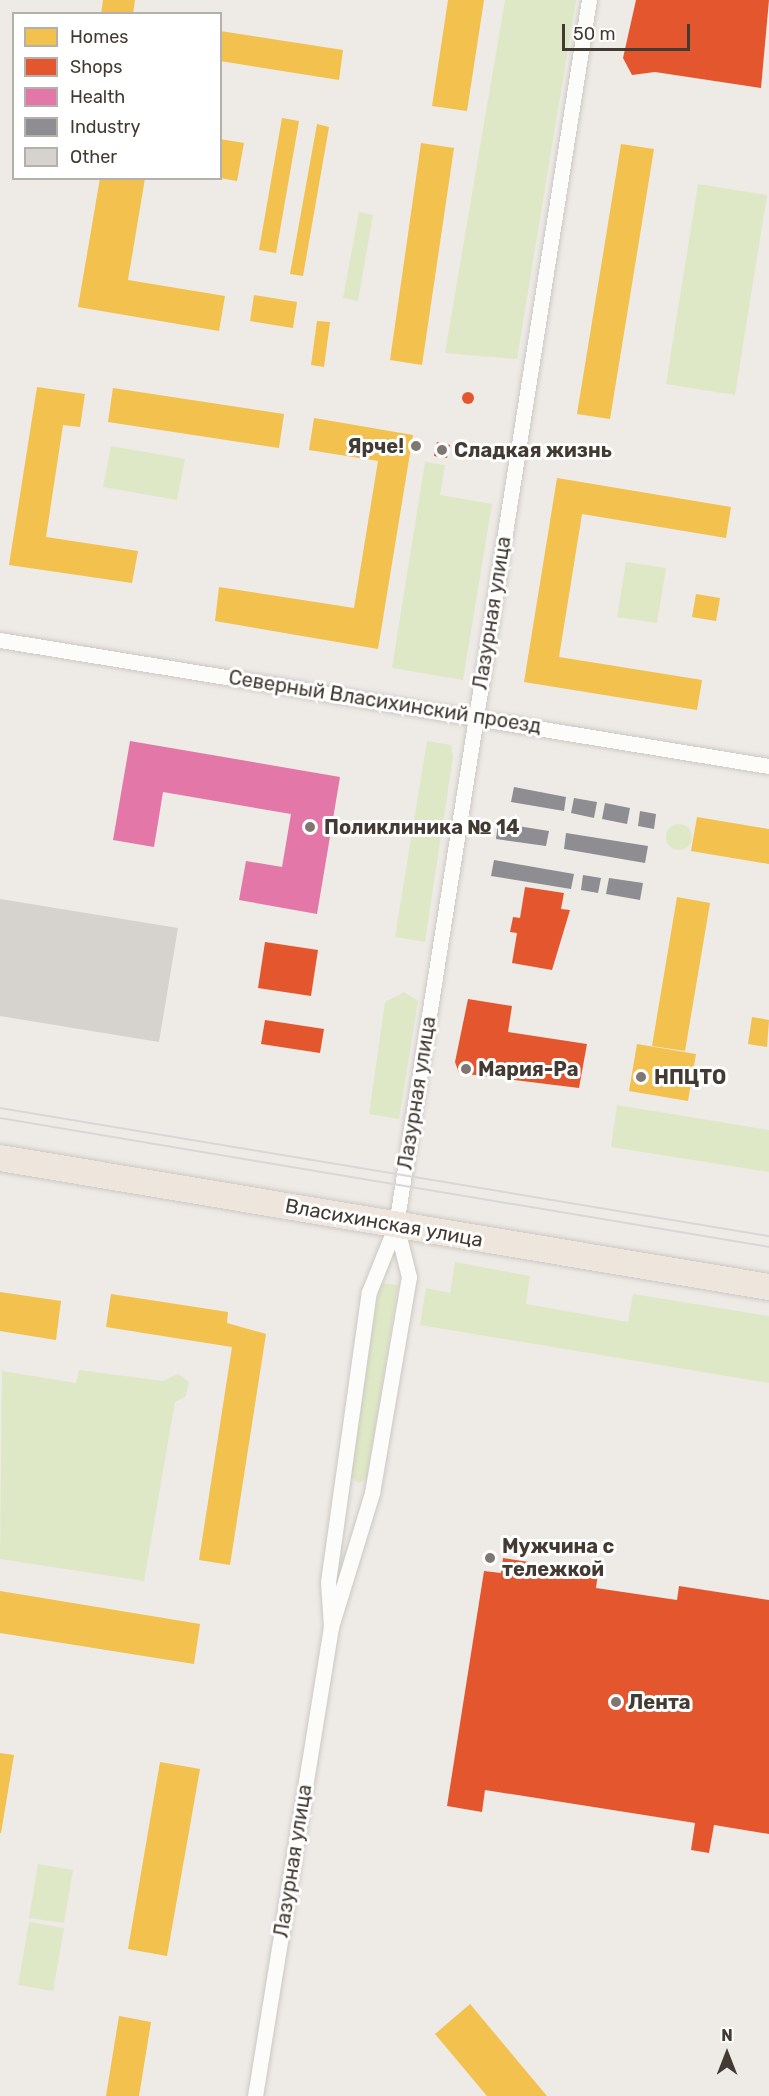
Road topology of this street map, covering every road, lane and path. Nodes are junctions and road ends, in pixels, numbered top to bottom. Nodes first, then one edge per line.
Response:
1 (589, 0) edge
2 (0, 639) edge
3 (476, 718) junction
4 (769, 766) edge
5 (0, 1158) edge
6 (396, 1225) junction
7 (769, 1287) edge
8 (331, 1627) junction
9 (255, 2096) edge

1 - 3 street, Лазурная улица
2 - 3 street, Северный Власихинский проезд
3 - 4 street, Северный Власихинский проезд
3 - 6 street, Лазурная улица
5 - 6 highway, Власихинская улица
6 - 7 highway, Власихинская улица
6 - 8 street, Лазурная улица
6 - 8 street, Лазурная улица
8 - 9 street, Лазурная улица

